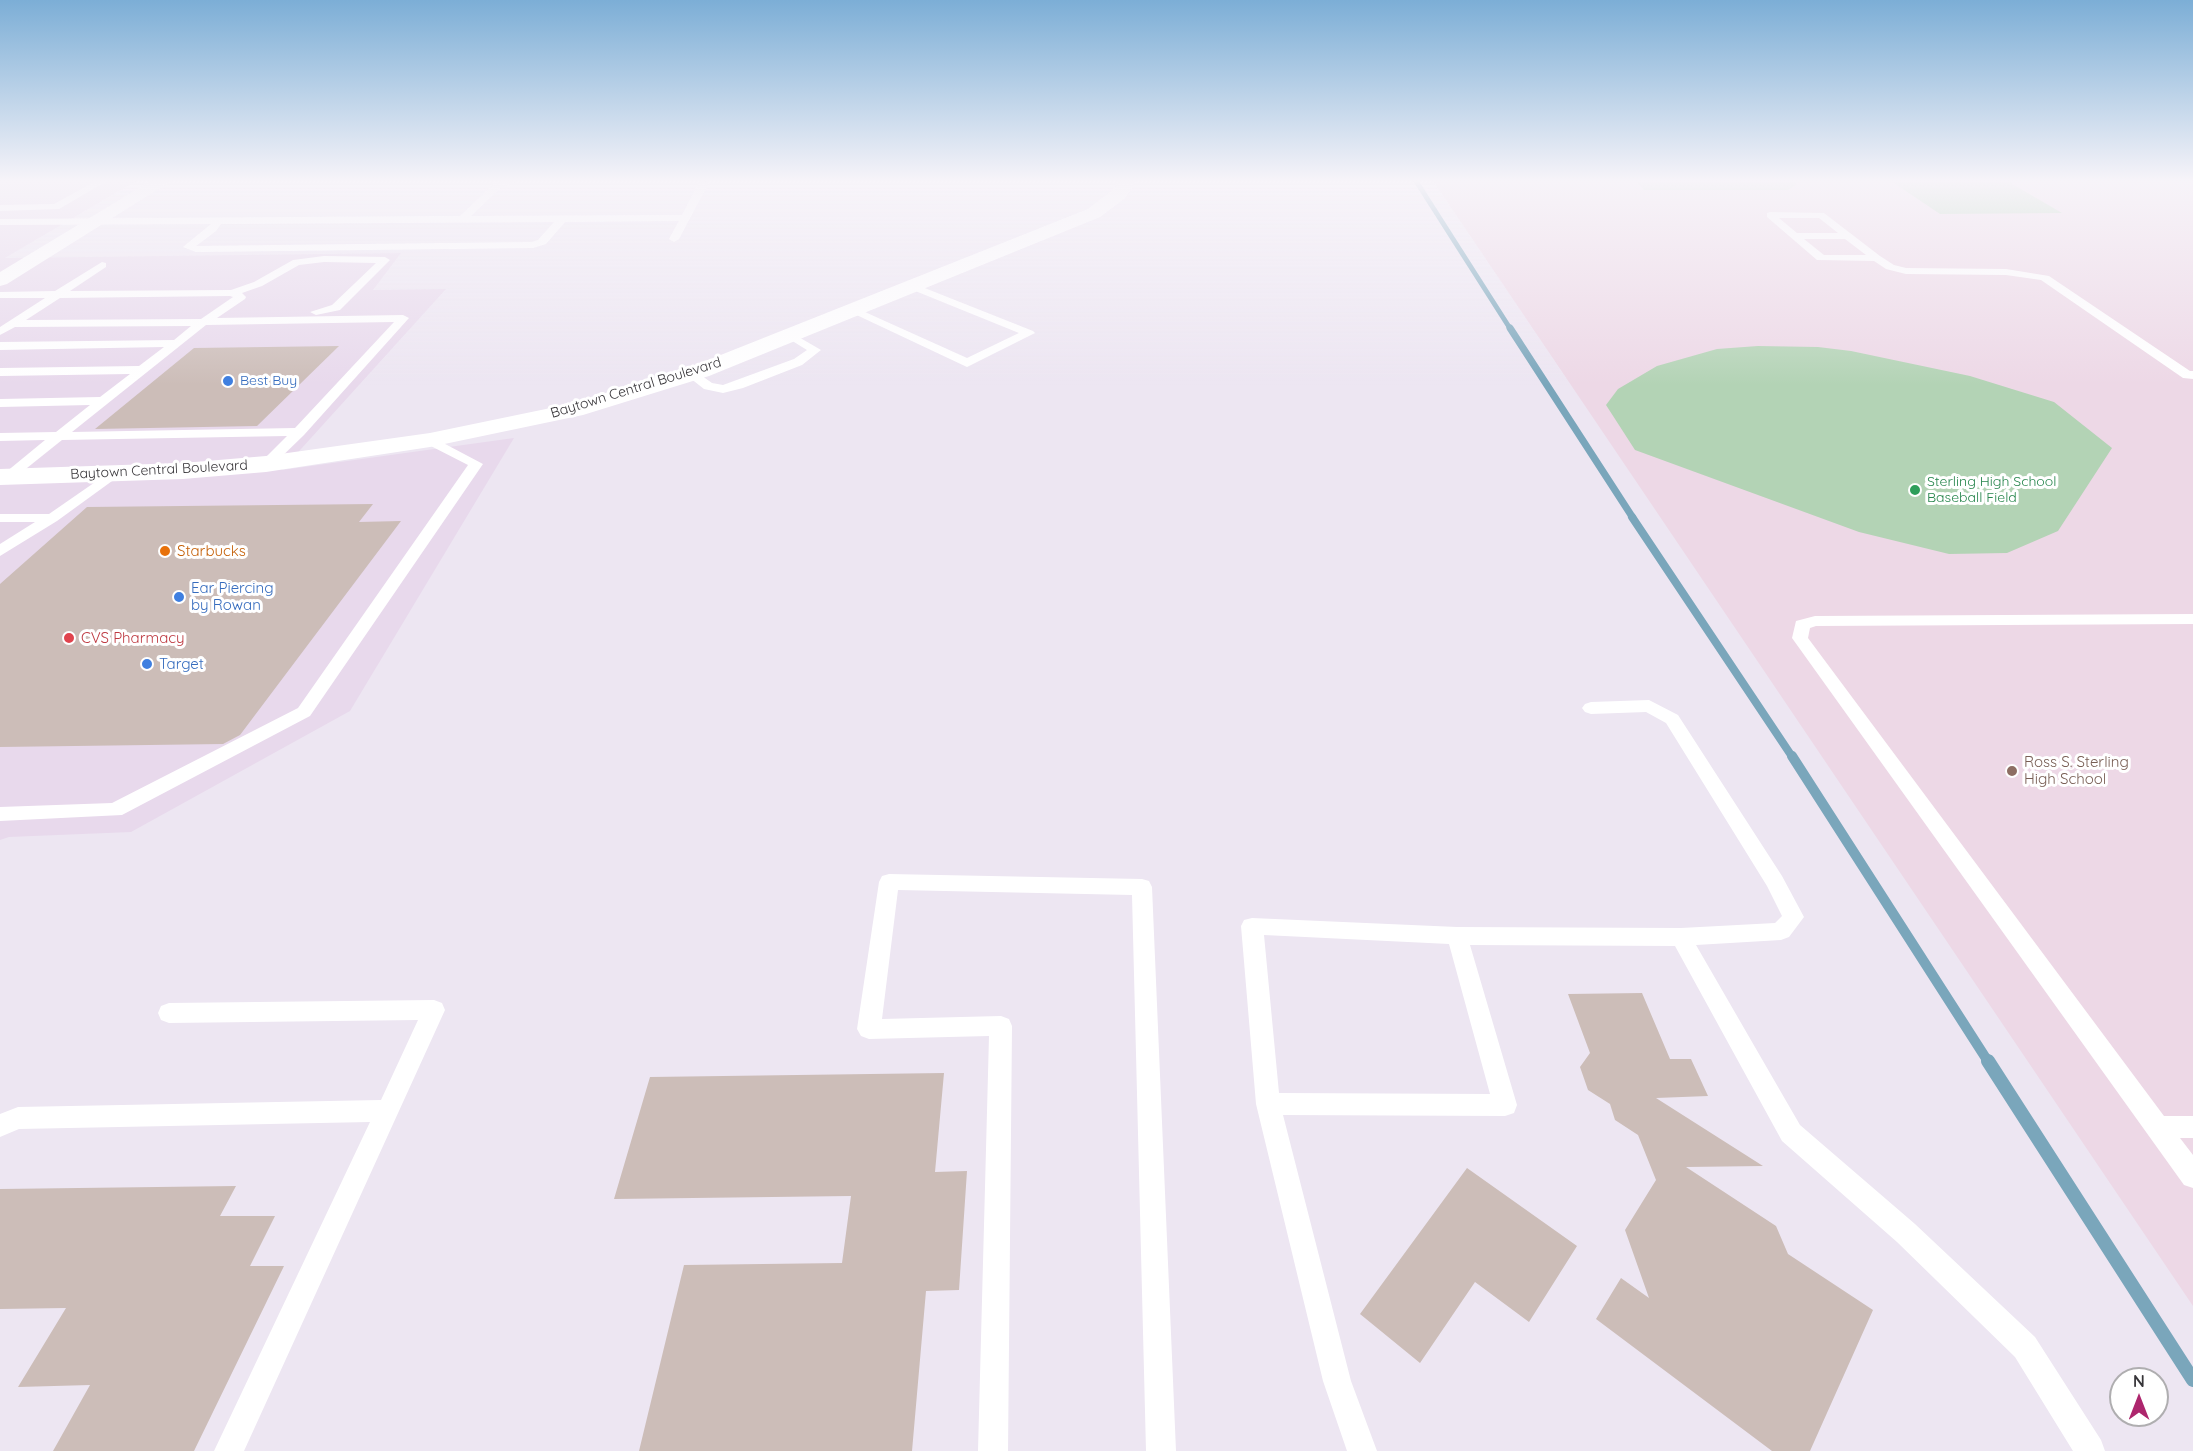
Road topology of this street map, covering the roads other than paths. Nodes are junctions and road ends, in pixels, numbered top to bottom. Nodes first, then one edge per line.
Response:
1 (51, 249) edge
2 (195, 249) edge
3 (221, 249) edge
4 (1005, 249) edge
5 (1810, 249) edge
6 (1864, 249) edge
7 (1876, 258) junction
8 (102, 265) dead end
9 (0, 280) edge
10 (912, 286) junction
11 (232, 293) junction
12 (0, 295) edge
13 (56, 295) junction
14 (852, 310) junction
15 (219, 312) junction
16 (203, 322) junction
17 (13, 324) junction
18 (0, 332) edge
19 (177, 343) junction
20 (0, 346) edge
21 (142, 370) junction
22 (0, 372) edge
23 (2193, 375) edge
24 (103, 401) junction
25 (0, 403) edge
26 (299, 432) junction
27 (0, 437) edge
28 (59, 437) junction
29 (430, 441) junction
30 (266, 464) junction
31 (114, 473) junction
32 (4, 477) edge
33 (0, 518) edge
34 (52, 518) junction
35 (0, 551) edge
36 (2193, 619) edge
37 (1591, 708) dead end
38 (0, 814) edge
39 (1457, 936) junction
40 (1681, 937) junction
41 (170, 1013) dead end
42 (1268, 1104) junction
43 (388, 1111) junction
44 (0, 1126) edge
45 (2158, 1127) junction
46 (2193, 1127) edge
47 (2193, 1176) edge
48 (229, 1451) edge
49 (993, 1451) edge
50 (1161, 1451) edge
51 (1362, 1451) edge
52 (2090, 1451) edge

1 - 9 street
2 - 3 lane
4 - 10 street, Baytown Central Boulevard
5 - 7 lane
6 - 7 lane
7 - 23 lane
8 - 13 lane
10 - 14 street, Baytown Central Boulevard
10 - 14 lane
11 - 13 lane
11 - 15 lane
11 - 15 lane
12 - 13 lane
13 - 17 lane
14 - 29 street, Baytown Central Boulevard
15 - 16 lane
16 - 17 lane
16 - 19 lane
16 - 26 lane
17 - 18 lane
19 - 20 lane
19 - 21 lane
21 - 22 lane
21 - 24 lane
24 - 25 lane
24 - 28 lane
26 - 28 lane
26 - 30 lane
27 - 28 lane
28 - 32 lane
29 - 30 street, Baytown Central Boulevard
29 - 38 lane
30 - 31 street, Baytown Central Boulevard
31 - 32 street, Baytown Central Boulevard
31 - 34 lane
33 - 34 lane
34 - 35 lane
36 - 45 lane
37 - 40 lane
39 - 40 lane
39 - 42 lane
39 - 42 lane
40 - 52 lane
41 - 43 lane
42 - 51 lane
43 - 44 lane
43 - 48 lane
45 - 46 lane
45 - 47 lane
49 - 50 lane

